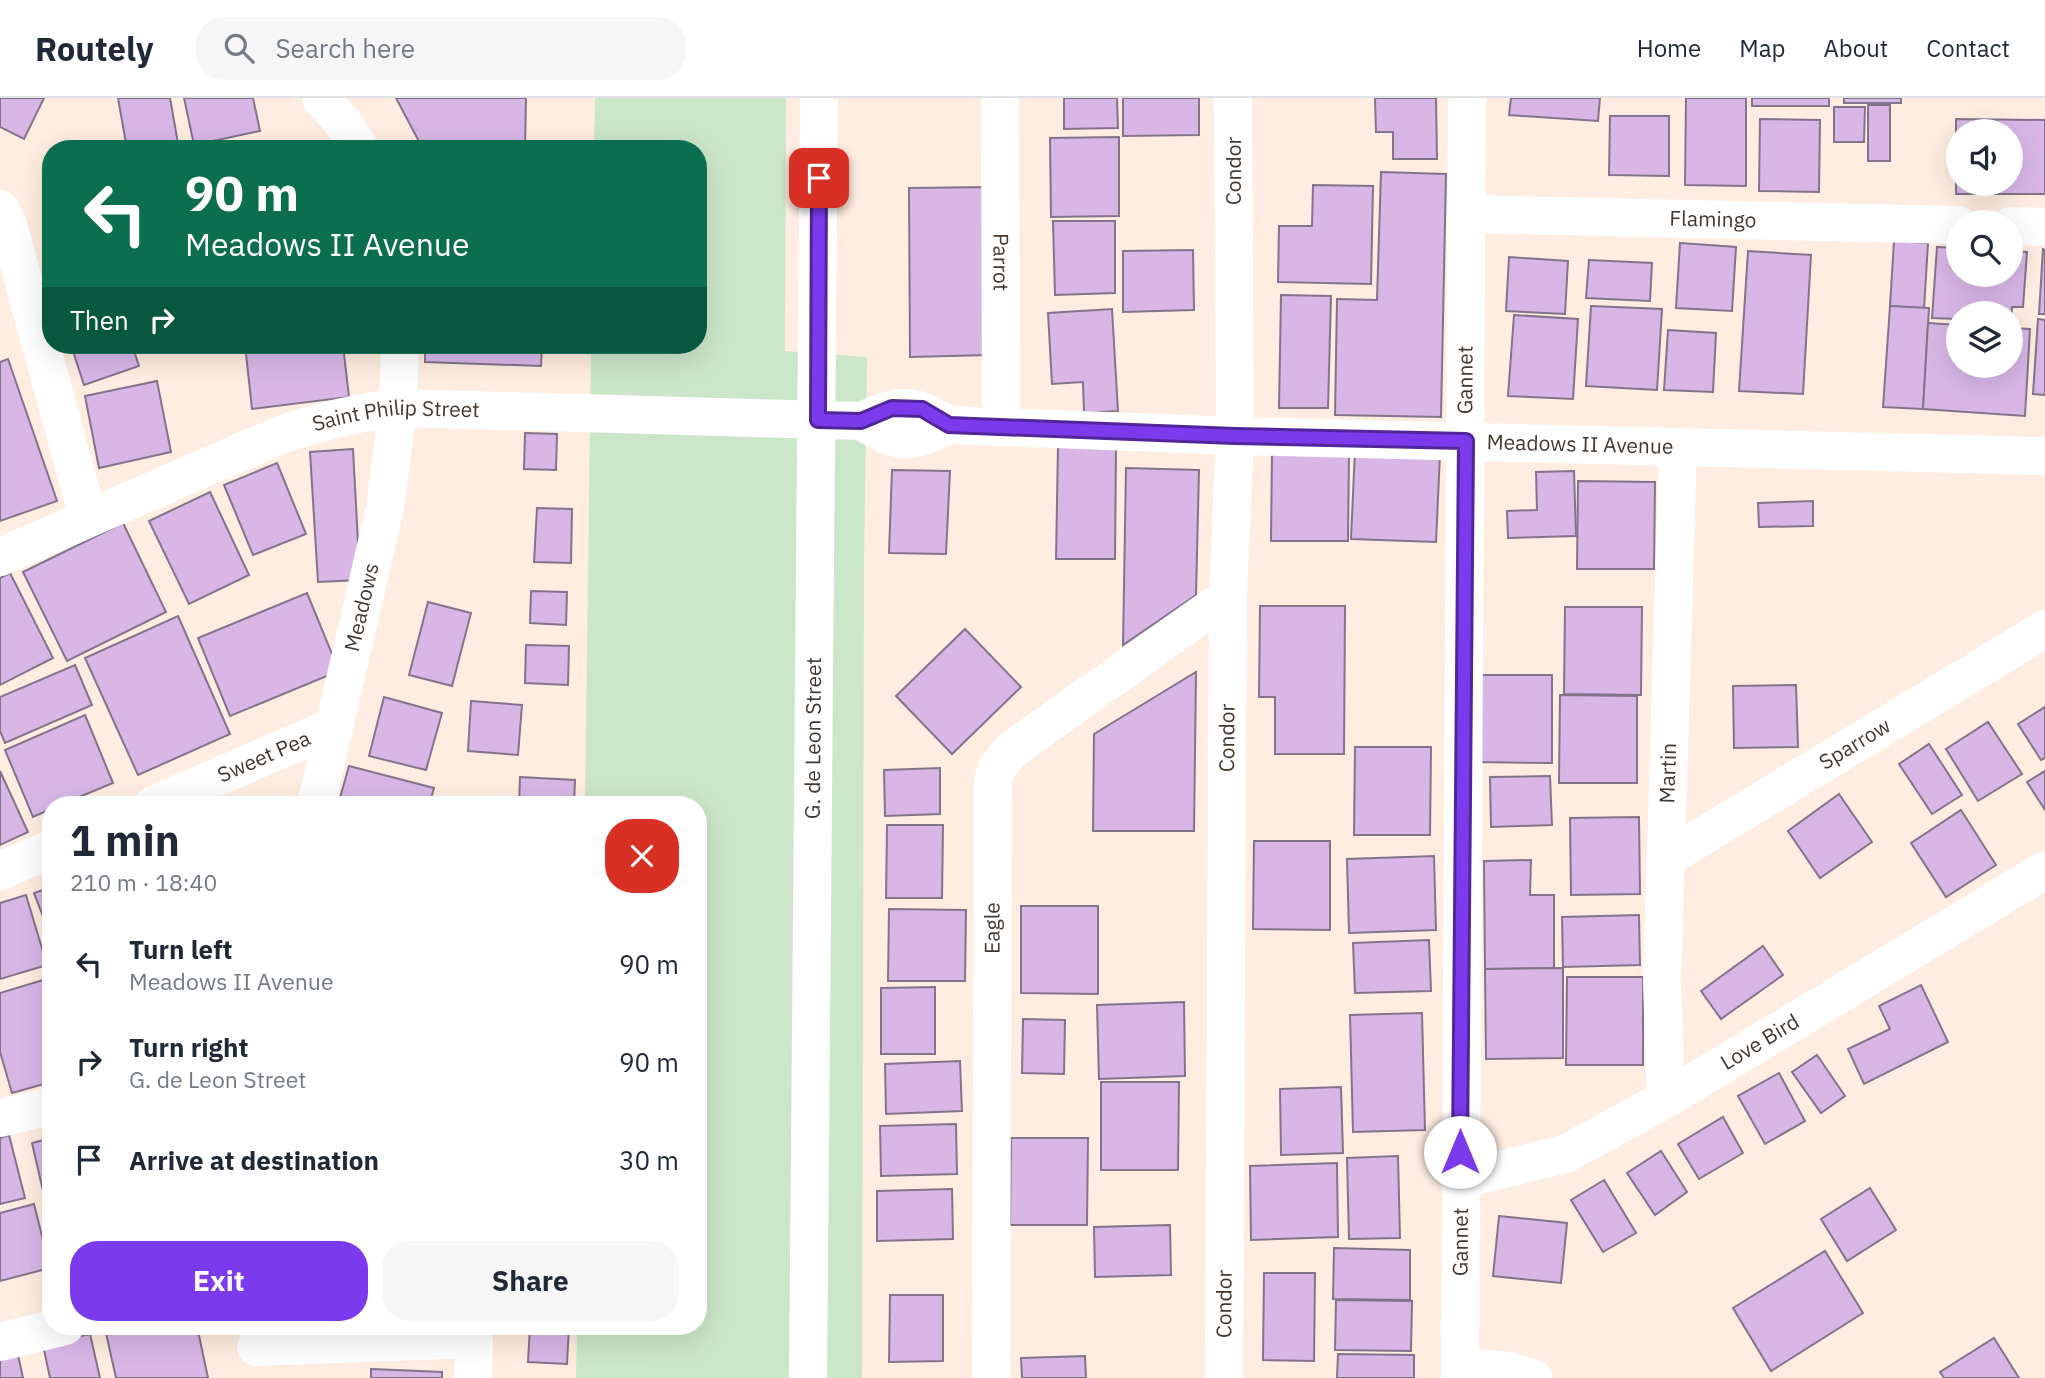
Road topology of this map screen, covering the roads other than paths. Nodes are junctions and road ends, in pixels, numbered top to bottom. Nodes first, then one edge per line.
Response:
1 (321, 98) edge
2 (820, 98) edge
3 (1000, 98) edge
4 (1233, 98) edge
5 (1466, 98) edge
6 (354, 140) edge
7 (0, 209) edge
8 (1466, 214) junction
9 (1946, 225) edge
10 (2023, 226) edge
11 (2045, 227) edge
12 (42, 349) edge
13 (43, 354) edge
14 (400, 354) edge
15 (398, 408) junction
16 (818, 420) junction
17 (1000, 427) junction
18 (1235, 436) junction
19 (1466, 441) junction
20 (1678, 447) junction
21 (2045, 456) edge
22 (88, 518) junction
23 (0, 557) edge
24 (1228, 596) junction
25 (2045, 629) edge
26 (335, 726) junction
27 (174, 796) edge
28 (318, 796) edge
29 (42, 853) edge
30 (1665, 859) junction
31 (2045, 870) edge
32 (0, 871) edge
33 (1666, 1099) junction
34 (42, 1107) edge
35 (0, 1118) edge
36 (1460, 1180) junction
37 (42, 1332) edge
38 (0, 1342) edge
39 (256, 1350) edge
40 (1460, 1373) edge
41 (473, 1378) edge
42 (808, 1378) edge
43 (991, 1378) edge
44 (1224, 1378) edge
45 (1533, 1378) edge

1 - 6 street
2 - 16 street, G. de Leon Street
3 - 17 street, Parrot
4 - 18 street, Condor
5 - 8 street, Gannet
7 - 12 street
8 - 9 street, Flamingo
8 - 19 street, Gannet
10 - 11 street
13 - 22 street
14 - 15 street, Meadows
15 - 16 street, Saint Philip Street
15 - 22 street, Saint Philip Street
15 - 26 street, Meadows
16 - 17 street, Meadows II Avenue
16 - 42 street, G. de Leon Street
17 - 18 street, Meadows II Avenue
18 - 19 street, Meadows II Avenue
18 - 24 street, Condor
19 - 20 street, Meadows II Avenue
19 - 36 street, Gannet
20 - 21 street, Meadows II Avenue
20 - 30 street, Martin
22 - 23 street, Saint Philip Street
24 - 43 street, Eagle
24 - 44 street, Condor
25 - 30 street, Sparrow
26 - 27 street, Sweet Pea
26 - 28 street, Meadows
29 - 32 street
30 - 33 street, Martin
31 - 33 street, Love Bird
33 - 36 street, Love Bird
34 - 35 street
36 - 40 street, Gannet
37 - 38 street
39 - 41 street
40 - 45 street

